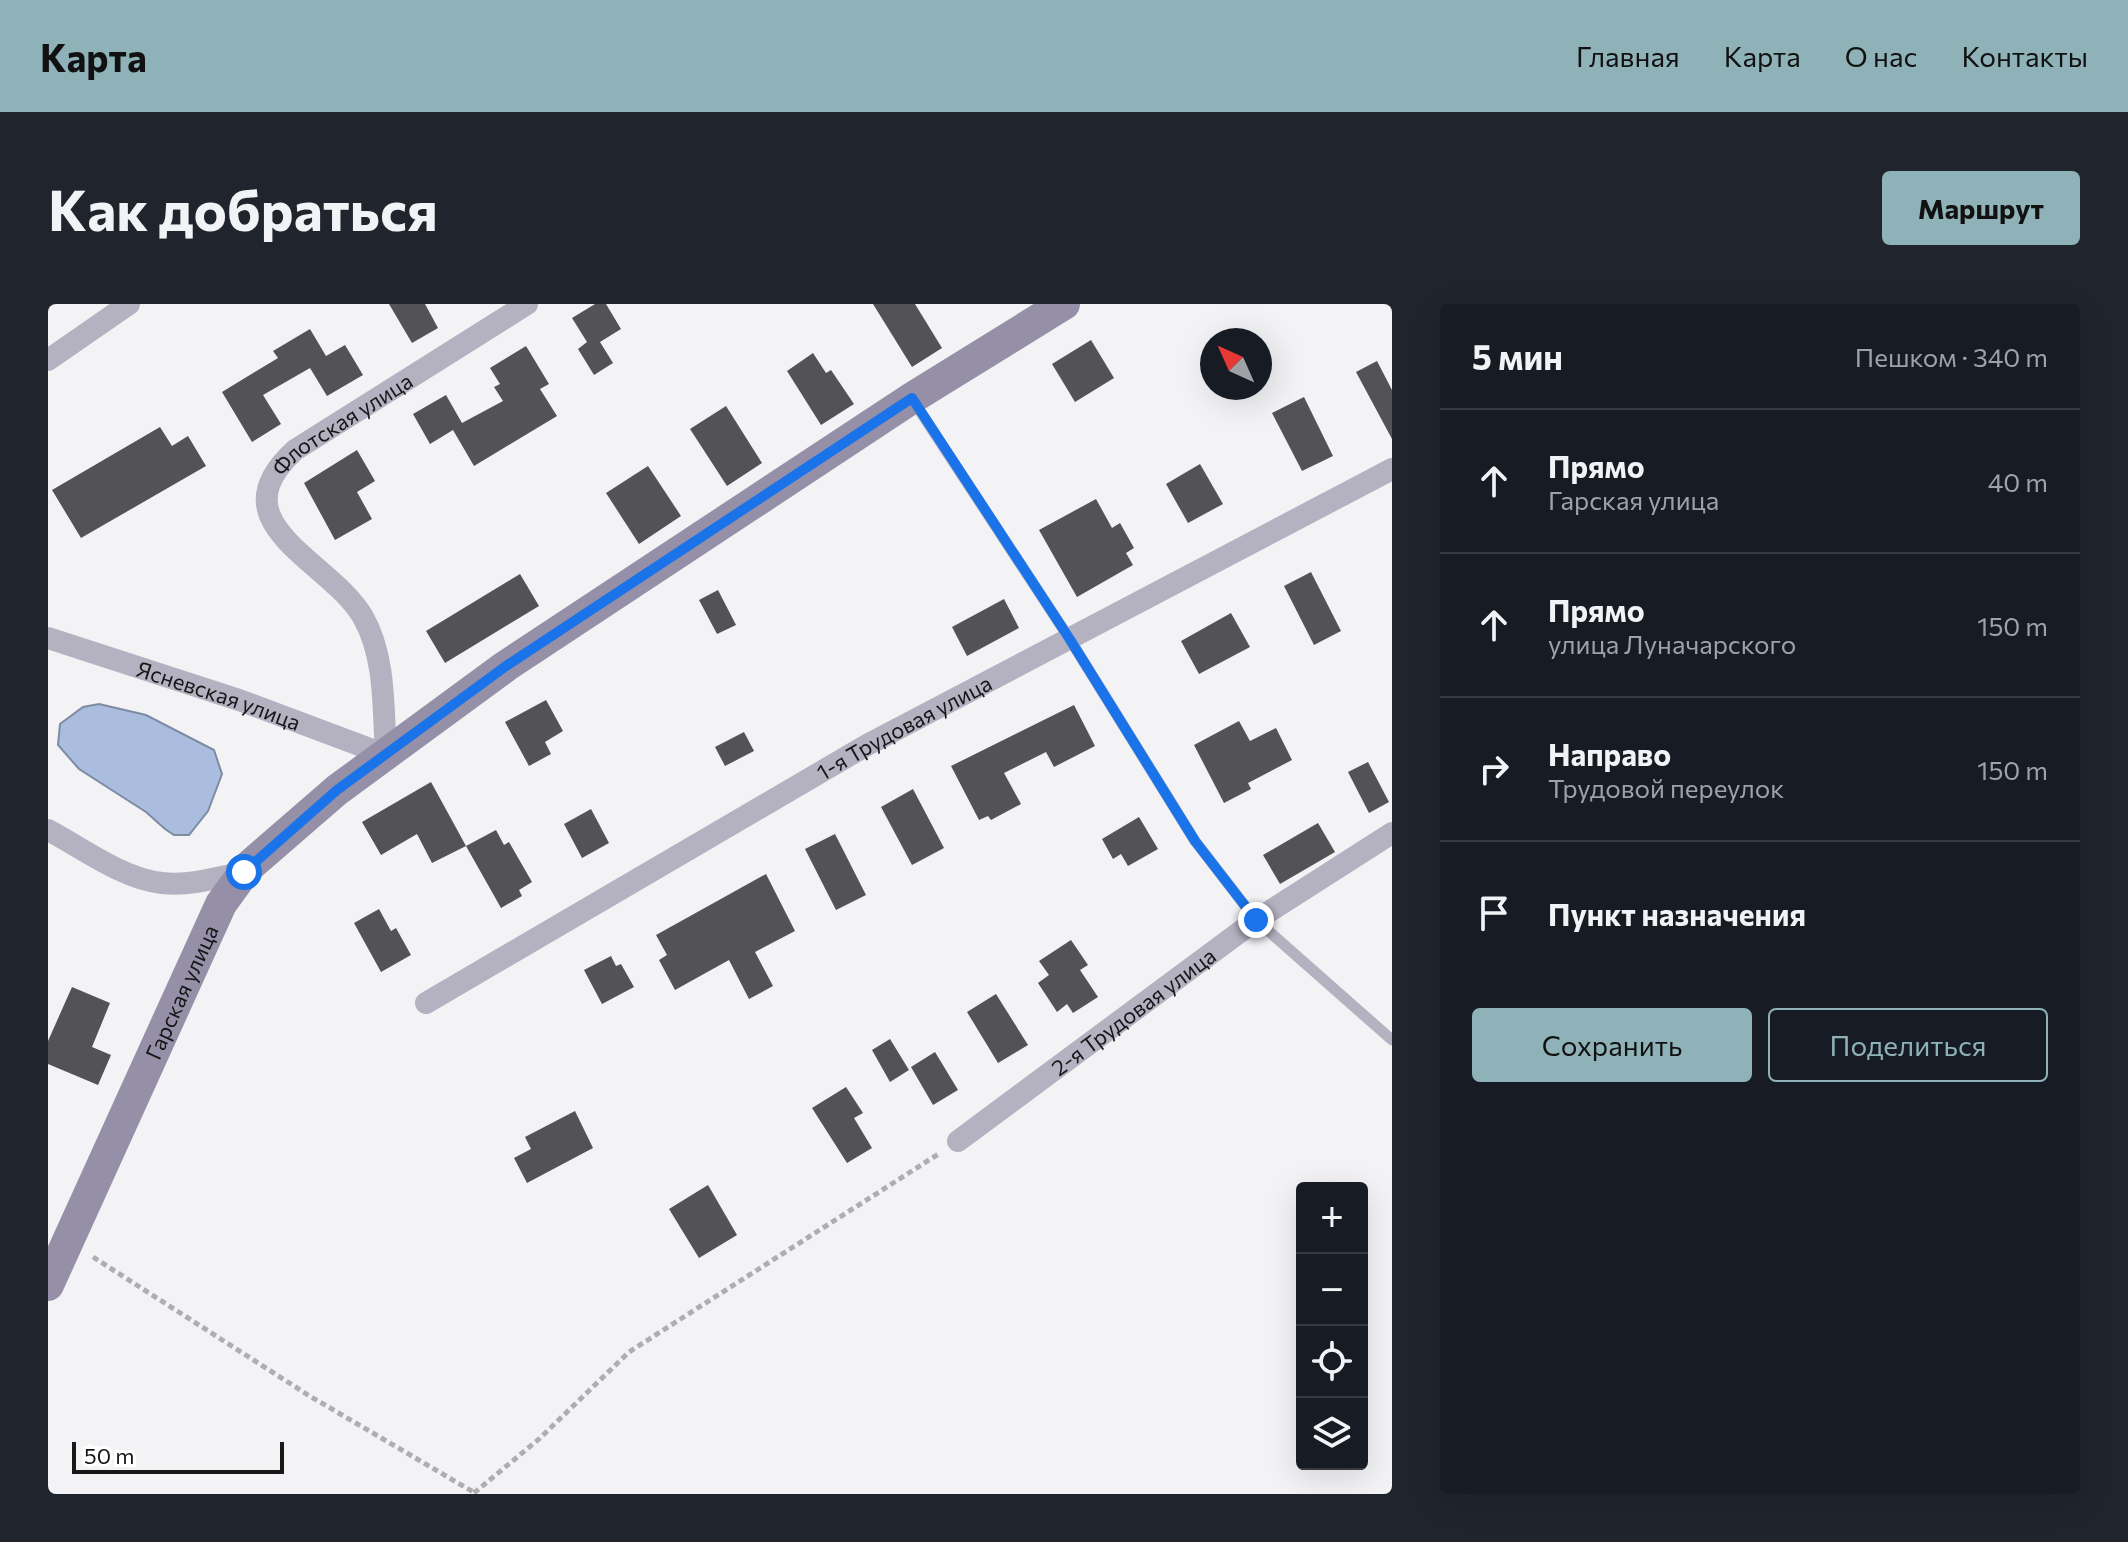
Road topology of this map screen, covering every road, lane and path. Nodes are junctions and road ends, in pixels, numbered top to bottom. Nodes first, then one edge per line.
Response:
1 (129, 304) edge
2 (527, 304) edge
3 (1064, 304) edge
4 (48, 360) edge
5 (912, 398) junction
6 (1392, 469) edge
7 (48, 638) edge
8 (1069, 638) junction
9 (386, 755) junction
10 (48, 830) edge
11 (1392, 833) edge
12 (244, 872) junction
13 (1256, 920) junction
14 (426, 1003) dead end
15 (1392, 1040) edge
16 (958, 1141) joint
17 (57, 1243) edge
18 (48, 1285) edge
19 (475, 1493) edge

1 - 4 street
2 - 9 street, Флотская улица
3 - 5 main road, Гарская улица
5 - 8 lane
5 - 9 main road, Гарская улица
6 - 8 street, 1-я Трудовая улица
7 - 9 street, Ясневская улица
8 - 13 lane
8 - 14 street, 1-я Трудовая улица
9 - 12 main road, Гарская улица
10 - 12 street
11 - 13 street, 2-я Трудовая улица
12 - 17 main road, Гарская улица
13 - 15 lane
13 - 16 street, 2-я Трудовая улица
16 - 19 path
17 - 18 main road, Гарская улица
17 - 19 path

